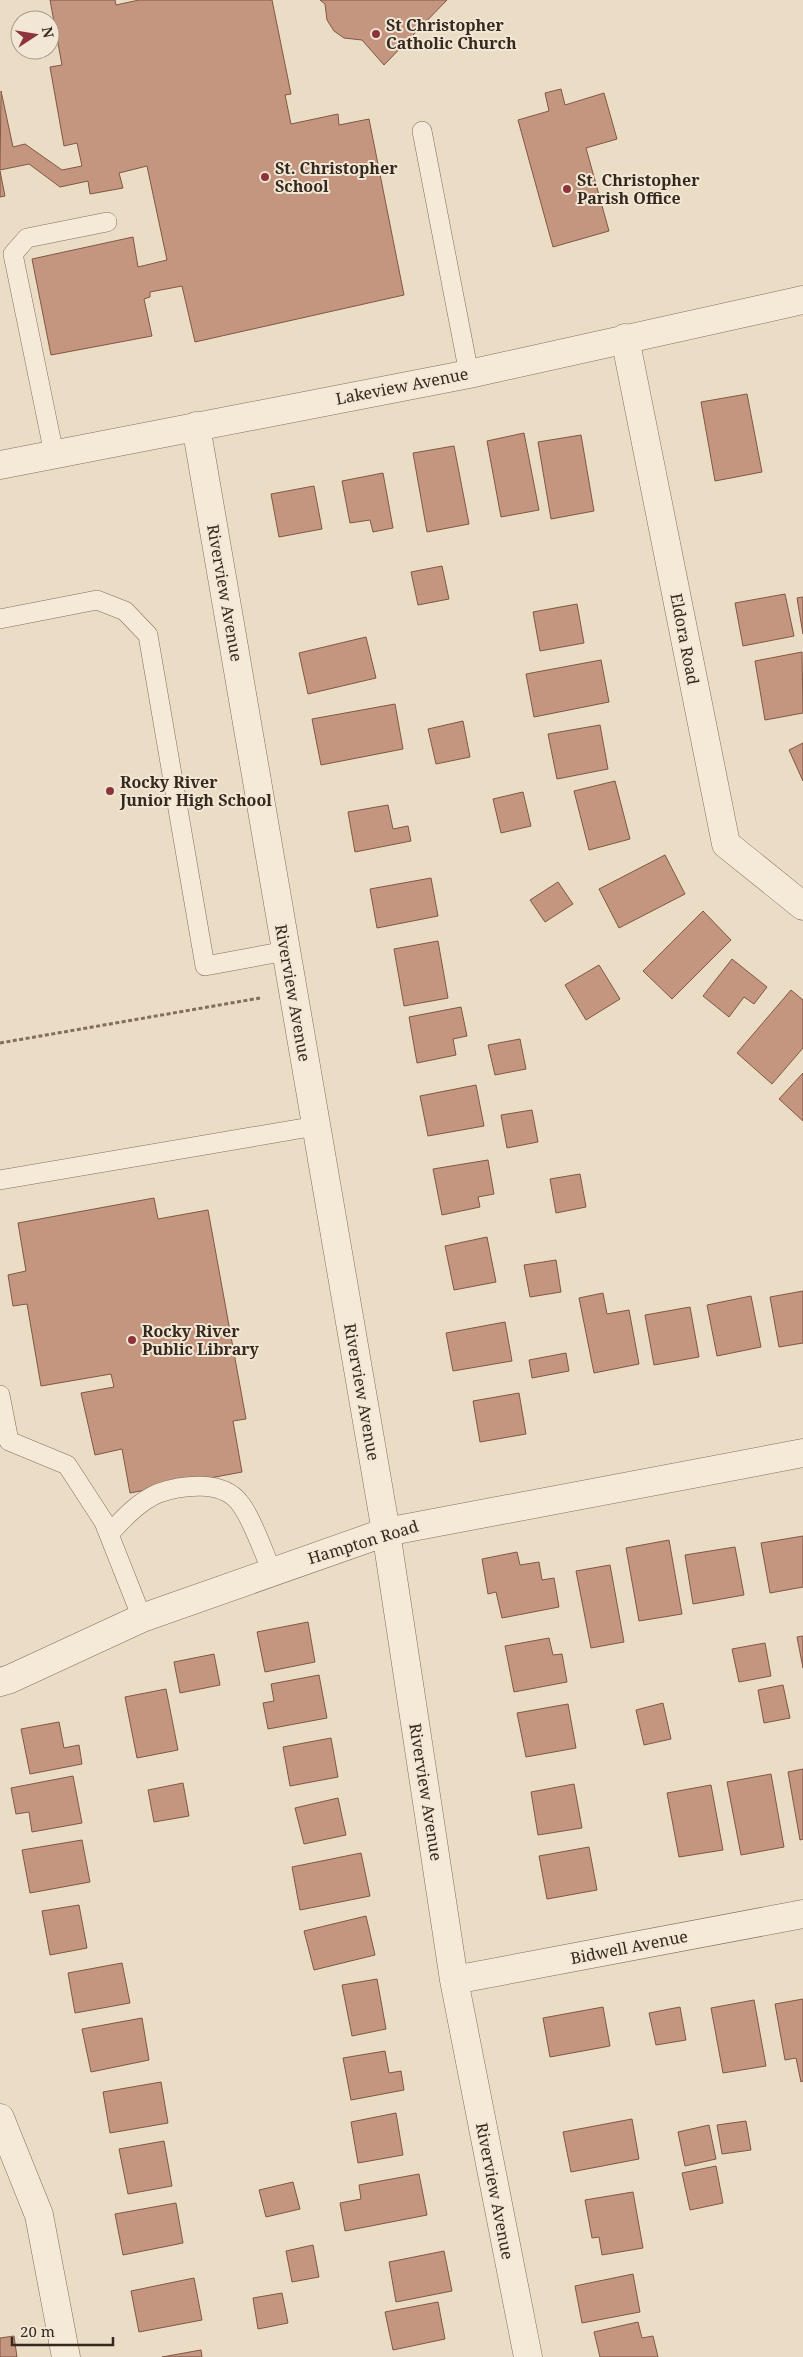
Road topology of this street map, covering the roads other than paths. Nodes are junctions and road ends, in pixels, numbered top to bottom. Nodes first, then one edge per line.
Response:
1 (422, 131) dead end
2 (106, 222) dead end
3 (803, 300) edge
4 (625, 338) junction
5 (469, 374) junction
6 (196, 426) junction
7 (54, 454) junction
8 (0, 465) edge
9 (0, 619) edge
10 (803, 906) edge
11 (286, 951) junction
12 (316, 1126) junction
13 (0, 1180) edge
14 (0, 1395) edge
15 (803, 1453) edge
16 (386, 1532) junction
17 (109, 1534) junction
18 (272, 1572) junction
19 (142, 1618) junction
20 (0, 1682) edge
21 (803, 1914) edge
22 (454, 1980) junction
23 (0, 2118) edge
24 (66, 2357) edge
25 (528, 2357) edge

1 - 5 lane
2 - 7 lane
3 - 4 street, Lakeview Avenue
4 - 5 street, Lakeview Avenue
4 - 10 street, Eldora Road
5 - 6 street, Lakeview Avenue
6 - 7 street, Lakeview Avenue
6 - 11 street, Riverview Avenue
7 - 8 street, Lakeview Avenue
9 - 11 lane
11 - 12 street, Riverview Avenue
12 - 13 lane
12 - 16 street, Riverview Avenue
14 - 17 lane
15 - 16 street, Hampton Road
16 - 18 street, Hampton Road
16 - 22 street, Riverview Avenue
17 - 18 lane
17 - 19 lane
18 - 19 street, Hampton Road
19 - 20 street, Hampton Road
21 - 22 street, Bidwell Avenue
22 - 25 street, Riverview Avenue
23 - 24 street

